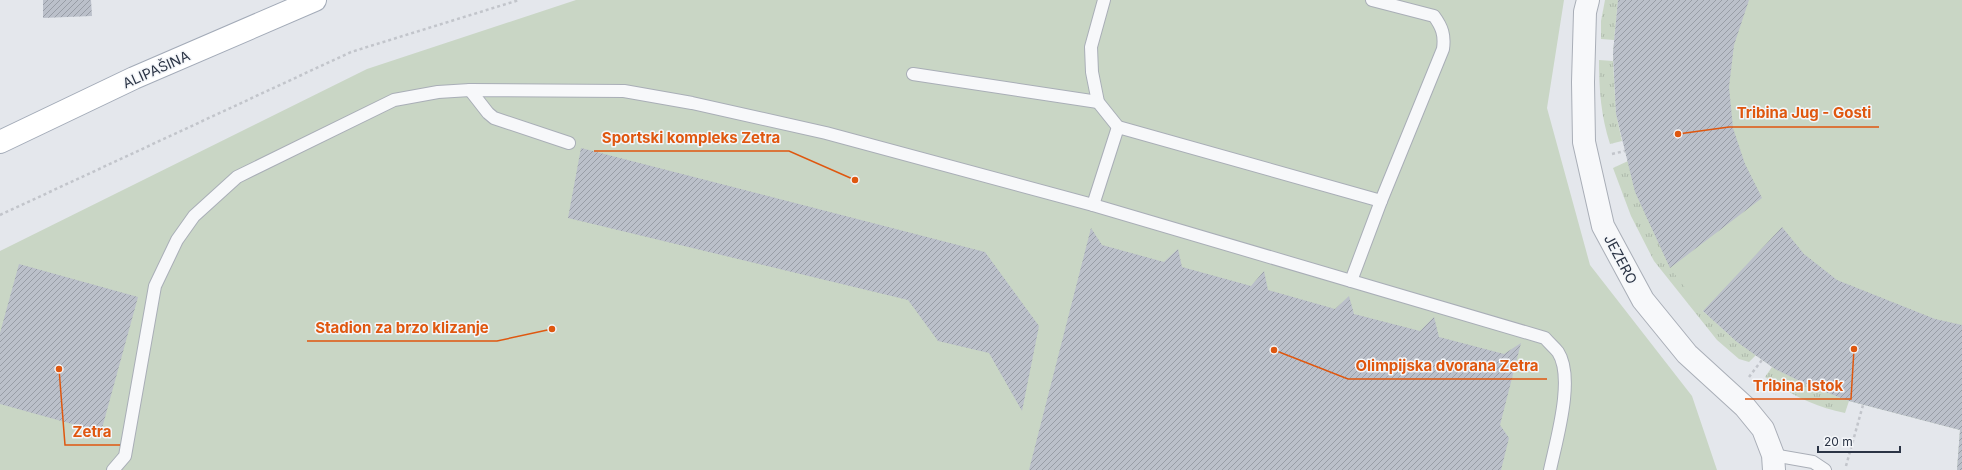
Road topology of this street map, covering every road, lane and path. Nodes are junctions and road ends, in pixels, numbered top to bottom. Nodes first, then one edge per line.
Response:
1 (315, 0) edge
2 (519, 0) edge
3 (1104, 0) edge
4 (1372, 0) edge
5 (1588, 0) edge
6 (914, 74) dead end
7 (470, 90) junction
8 (1098, 102) junction
9 (1118, 127) junction
10 (0, 142) edge
11 (569, 143) dead end
12 (1382, 202) junction
13 (1093, 205) junction
14 (0, 215) edge
15 (1351, 281) junction
16 (1863, 405) dead end
17 (1774, 463) edge
18 (113, 470) edge
19 (1550, 470) edge
20 (1825, 470) edge
21 (1845, 470) edge

1 - 10 main road, ALIPAŠINA
2 - 14 path
3 - 8 lane
4 - 12 lane
5 - 17 street, JEZERO
6 - 8 lane
7 - 11 lane
7 - 13 lane
7 - 18 lane
8 - 9 lane
9 - 12 lane
9 - 13 lane
12 - 15 lane
13 - 15 lane
15 - 19 lane
16 - 21 path
17 - 20 lane

